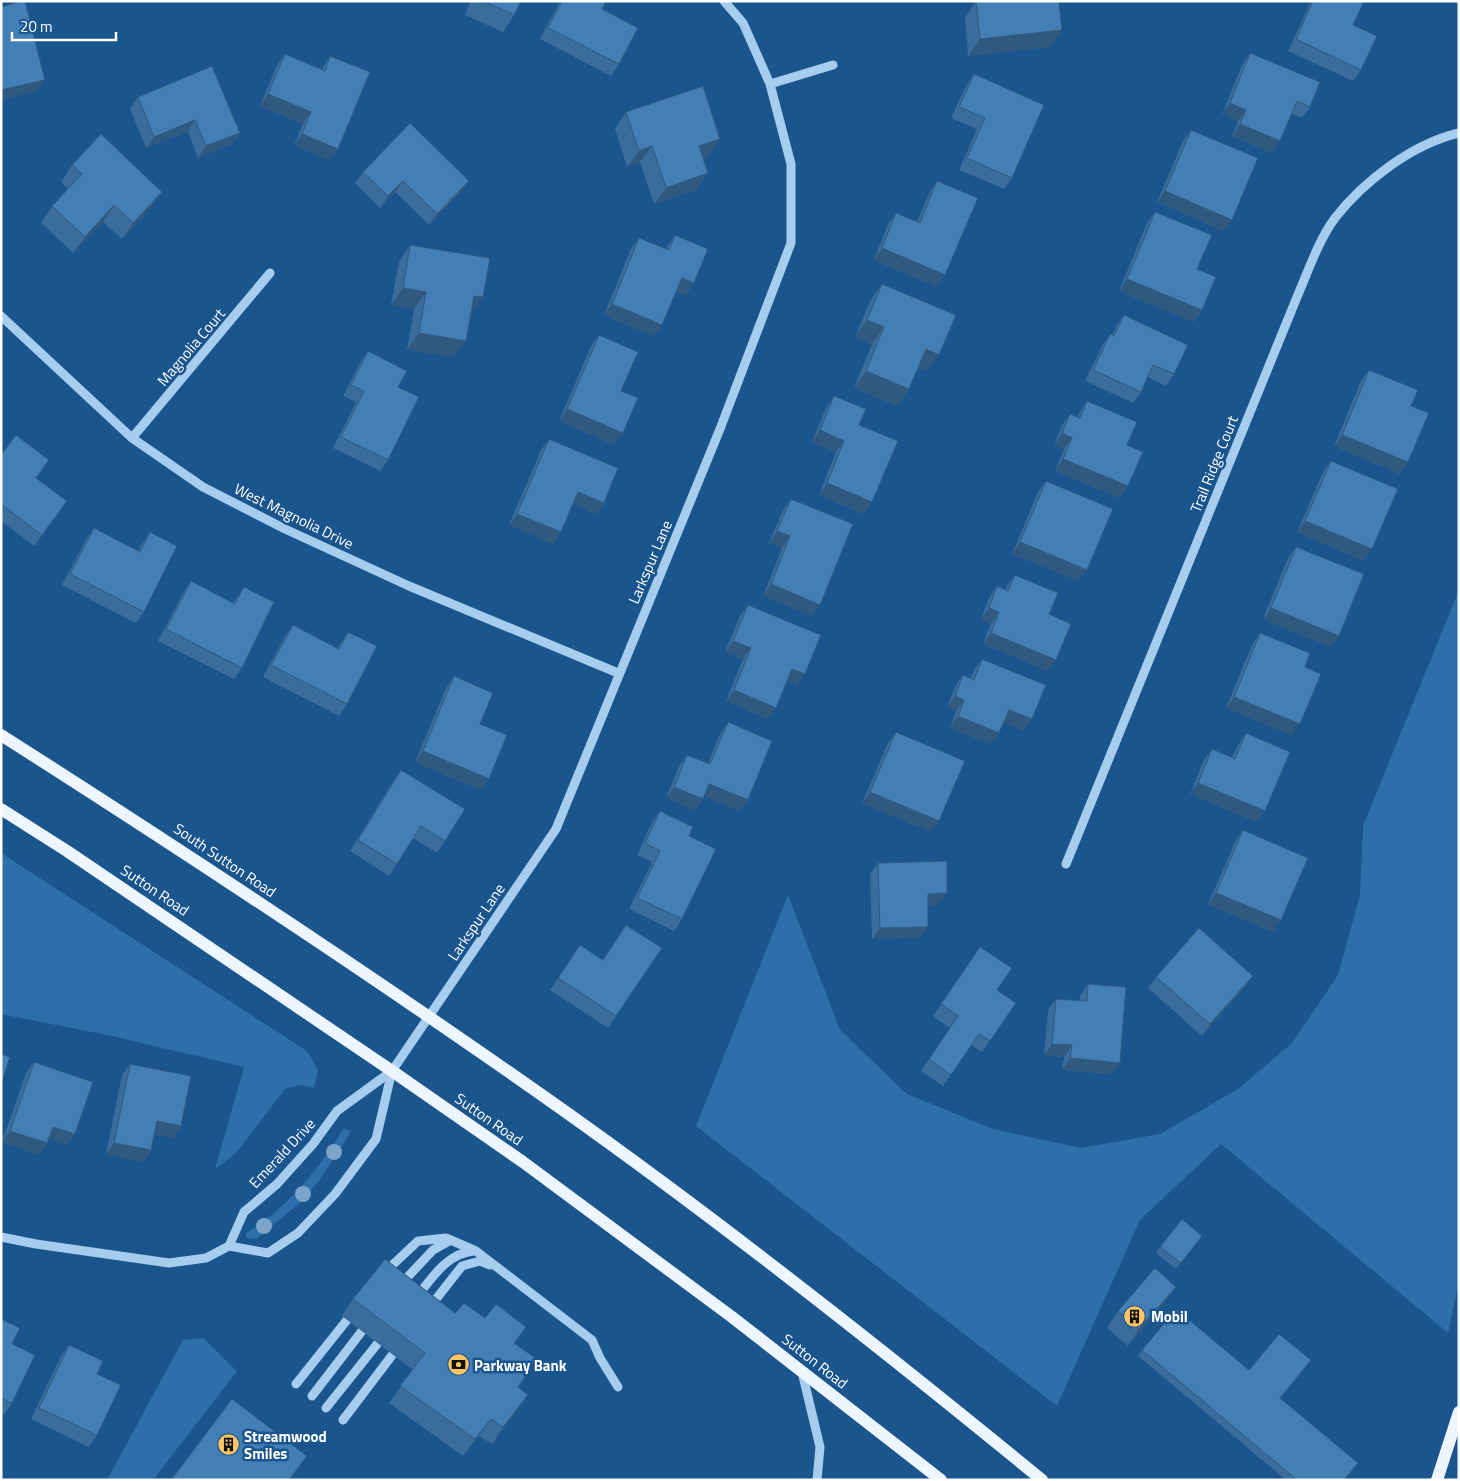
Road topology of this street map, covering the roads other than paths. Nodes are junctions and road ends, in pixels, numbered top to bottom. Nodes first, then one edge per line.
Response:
1 (724, 1) edge
2 (833, 64) dead end
3 (770, 84) junction
4 (1459, 133) edge
5 (270, 273) dead end
6 (1, 316) edge
7 (132, 438) junction
8 (618, 673) junction
9 (1, 735) edge
10 (1, 809) edge
11 (1066, 864) dead end
12 (428, 1017) junction
13 (392, 1071) junction
14 (1, 1237) edge
15 (451, 1240) junction
16 (229, 1246) junction
17 (476, 1251) junction
18 (502, 1269) junction
19 (378, 1280) edge
20 (395, 1292) edge
21 (411, 1304) edge
22 (424, 1314) edge
23 (347, 1320) dead end
24 (362, 1331) edge
25 (378, 1343) edge
26 (393, 1354) edge
27 (802, 1371) junction
28 (296, 1384) dead end
29 (618, 1387) dead end
30 (312, 1396) dead end
31 (326, 1408) dead end
32 (1459, 1412) edge
33 (343, 1420) dead end
34 (817, 1480) edge
35 (941, 1480) edge
36 (1042, 1480) edge
37 (1437, 1480) edge

1 - 3 street, Larkspur Lane
2 - 3 street
3 - 8 street, Larkspur Lane
4 - 11 street, Trail Ridge Court
5 - 7 street, Magnolia Court
6 - 7 street, West Magnolia Drive
7 - 8 street, West Magnolia Drive
8 - 12 street, Larkspur Lane
9 - 12 main road, South Sutton Road
10 - 13 main road, Sutton Road
12 - 13 street, Emerald Drive
12 - 36 main road
13 - 16 street, Emerald Drive
13 - 16 street, Emerald Drive
13 - 27 main road, Sutton Road
14 - 16 street
15 - 17 street
15 - 19 street
15 - 20 street
17 - 18 street
17 - 21 street
18 - 22 street
18 - 29 street
23 - 28 street
24 - 30 street
25 - 31 street
26 - 33 street
27 - 34 street
27 - 35 main road, Sutton Road
32 - 37 main road

